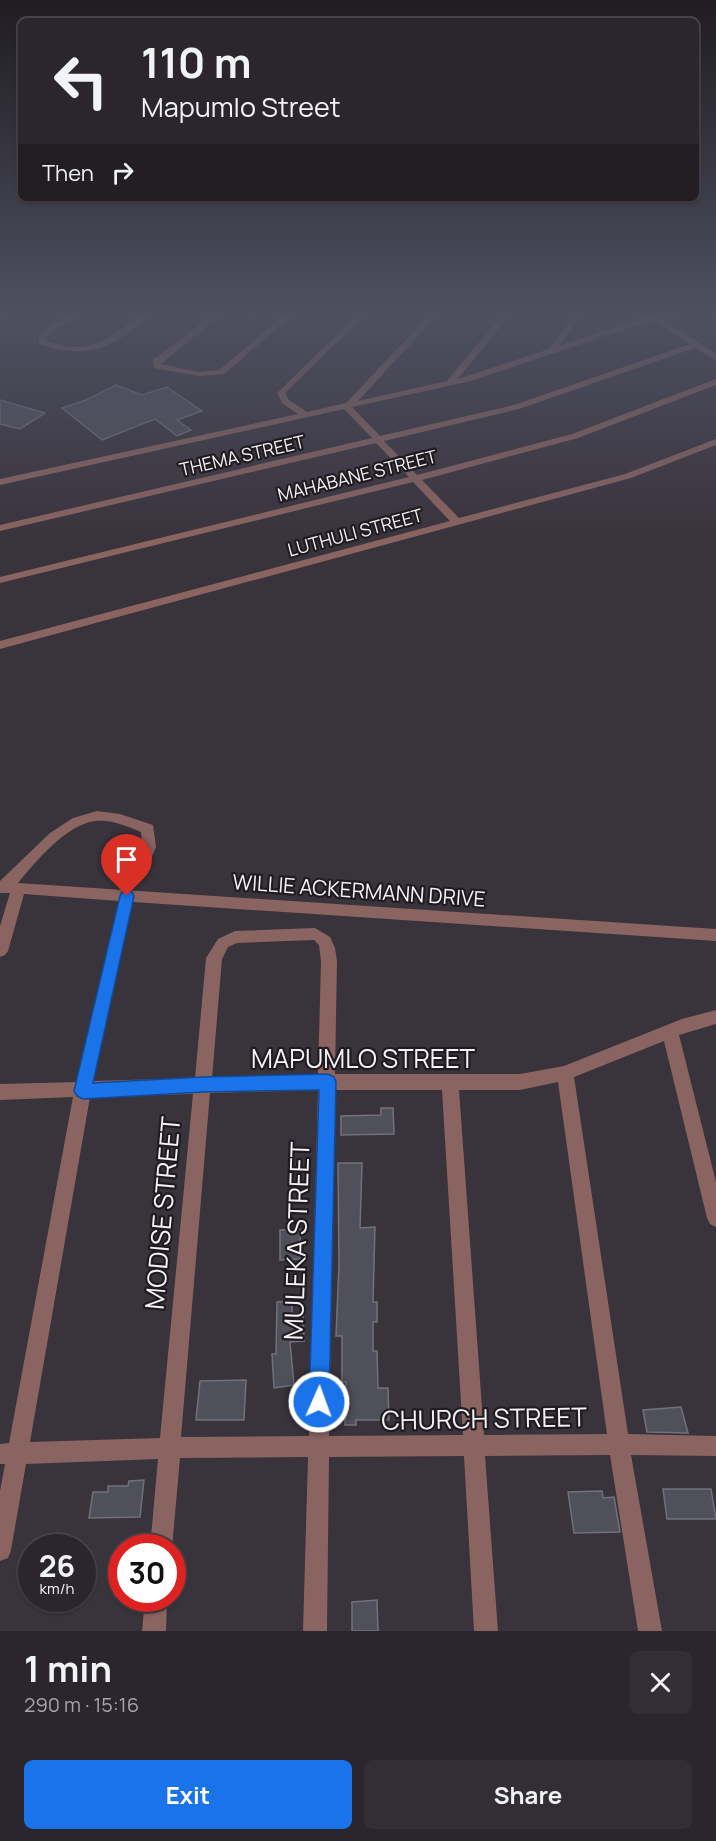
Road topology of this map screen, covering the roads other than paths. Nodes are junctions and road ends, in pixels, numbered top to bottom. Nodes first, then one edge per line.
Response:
1 (286, 388) edge
2 (364, 388) edge
3 (427, 388) edge
4 (574, 388) edge
5 (700, 388) edge
6 (347, 406) junction
7 (306, 415) junction
8 (377, 440) junction
9 (716, 442) edge
10 (414, 479) junction
11 (0, 482) edge
12 (457, 522) junction
13 (0, 528) edge
14 (0, 580) edge
15 (0, 645) edge
16 (141, 867) dead end
17 (8, 888) edge
18 (127, 896) junction
19 (716, 935) edge
20 (0, 951) edge
21 (329, 960) joint
22 (716, 1017) edge
23 (670, 1032) junction
24 (565, 1073) junction
25 (328, 1082) junction
26 (450, 1082) junction
27 (203, 1084) junction
28 (83, 1091) junction
29 (0, 1092) edge
30 (716, 1218) edge
31 (620, 1444) junction
32 (475, 1446) junction
33 (716, 1446) edge
34 (169, 1448) junction
35 (318, 1448) junction
36 (9, 1454) edge
37 (161, 1534) edge
38 (0, 1550) edge
39 (155, 1612) edge
40 (154, 1631) edge
41 (315, 1631) edge
42 (486, 1631) edge
43 (650, 1631) edge

1 - 7 street
2 - 6 street
3 - 6 street
4 - 8 street, THEMA STREET
5 - 10 street, MAHABANE STREET
6 - 7 street
6 - 8 street
7 - 11 street
8 - 10 street
8 - 13 street, THEMA STREET
9 - 12 street, LUTHULI STREET
10 - 12 street
10 - 14 street, MAHABANE STREET
12 - 15 street, LUTHULI STREET
16 - 17 street
17 - 18 street, WILLIE ACKERMANN DRIVE
17 - 20 street
18 - 19 street, WILLIE ACKERMANN DRIVE
18 - 28 street
21 - 25 street, MULEKA STREET
21 - 27 street, MODISE STREET
22 - 23 street, MAPUMLO STREET
23 - 24 street, MAPUMLO STREET
23 - 30 street
24 - 26 street, MAPUMLO STREET
24 - 31 street
25 - 26 street, MAPUMLO STREET
25 - 27 street, MAPUMLO STREET
25 - 35 street, MULEKA STREET
26 - 32 street
27 - 28 street, MAPUMLO STREET
27 - 34 street, MODISE STREET
28 - 29 street, MAPUMLO STREET
28 - 36 street
31 - 32 street, CHURCH STREET
31 - 33 street, CHURCH STREET
31 - 43 street
32 - 35 street, CHURCH STREET
32 - 42 street
34 - 35 street, CHURCH STREET
34 - 36 street, CHURCH STREET
34 - 37 street, MODISE STREET
35 - 41 street, MULEKA STREET
36 - 38 street
39 - 40 street

